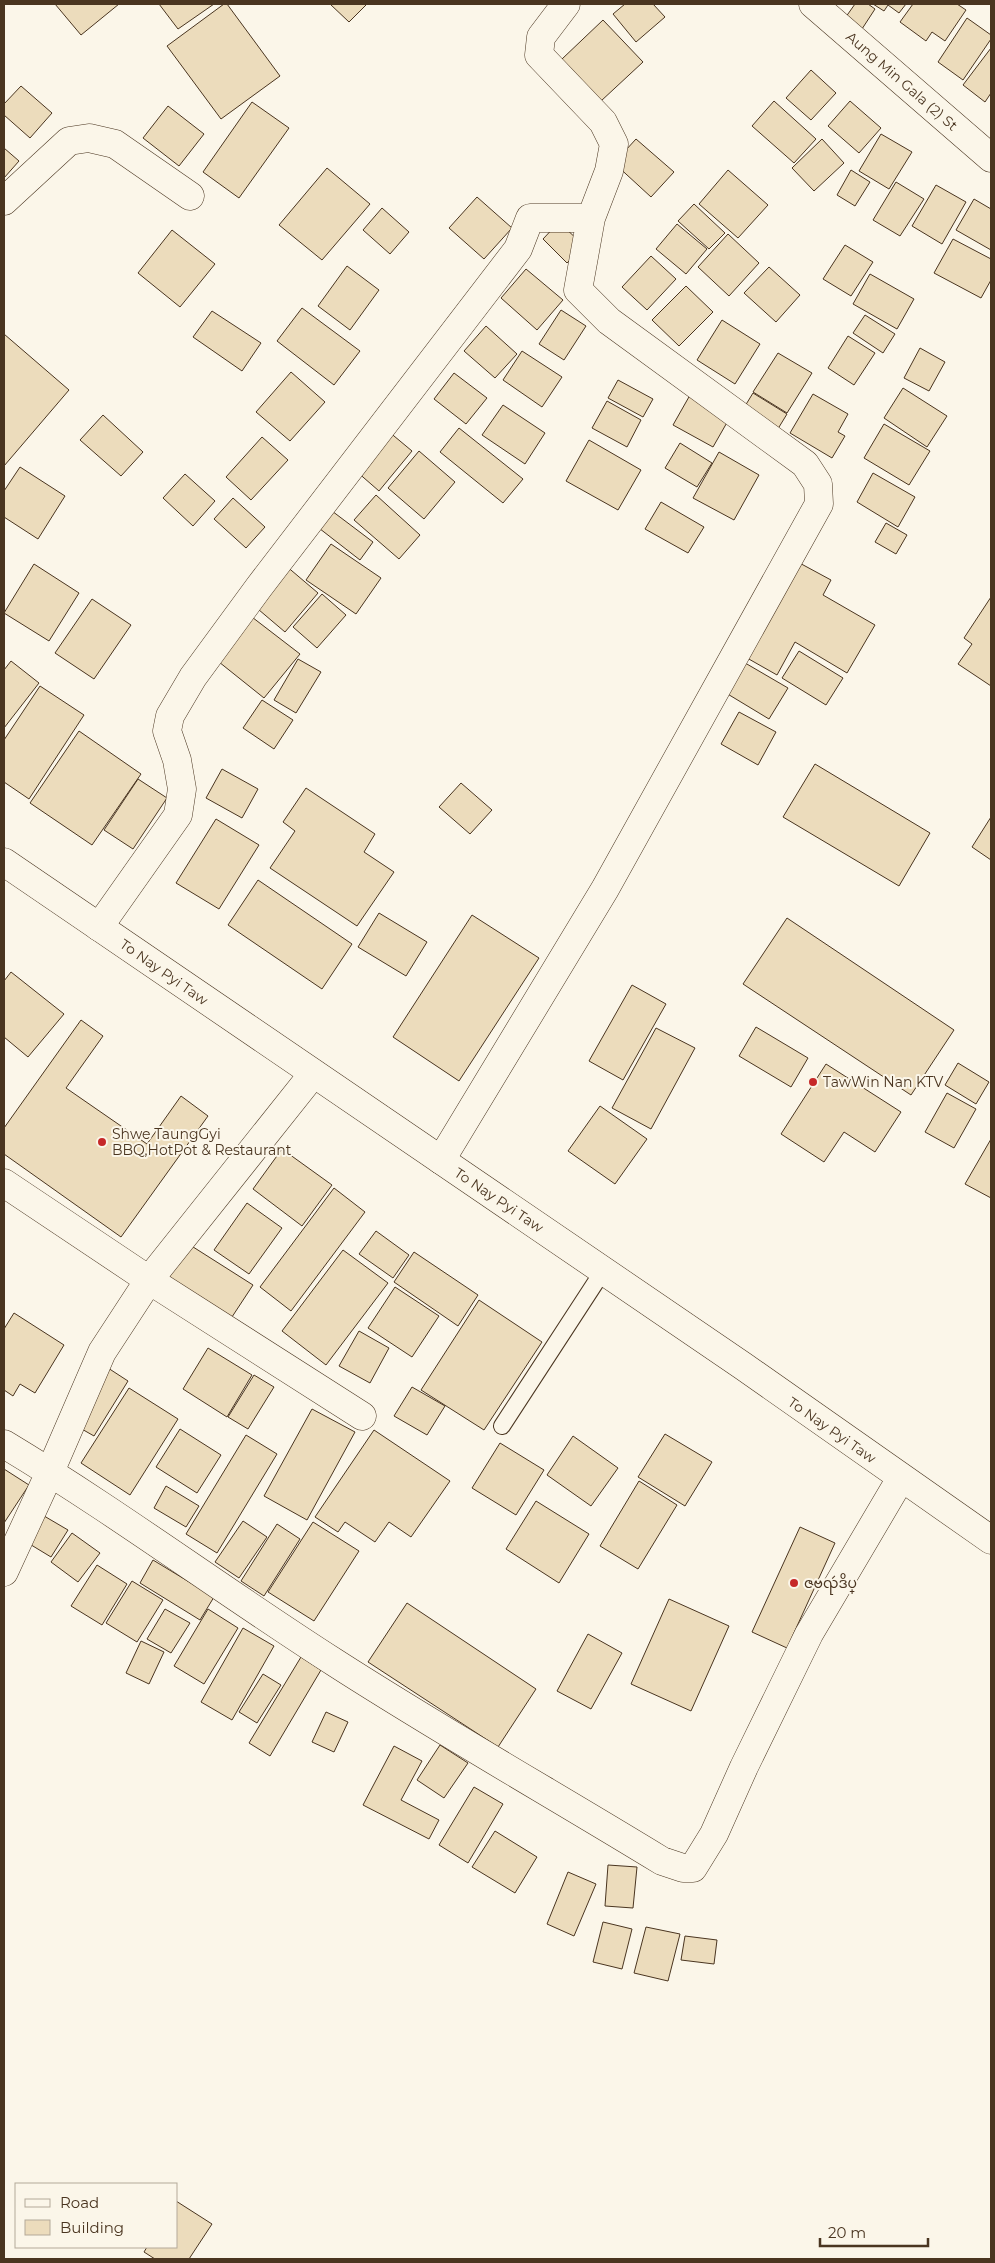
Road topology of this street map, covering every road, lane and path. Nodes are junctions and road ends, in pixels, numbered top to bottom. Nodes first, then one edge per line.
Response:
1 (566, 4) edge
2 (813, 4) edge
3 (991, 158) edge
4 (190, 196) dead end
5 (4, 201) edge
6 (591, 218) junction
7 (4, 862) edge
8 (99, 927) junction
9 (313, 1074) junction
10 (441, 1160) junction
11 (4, 1183) edge
12 (603, 1271) junction
13 (149, 1280) junction
14 (362, 1416) dead end
15 (502, 1426) dead end
16 (4, 1444) edge
17 (50, 1472) junction
18 (901, 1478) junction
19 (991, 1540) edge
20 (4, 1572) edge

1 - 6 street
2 - 3 street, Aung Min Gala (2) St
4 - 5 street
6 - 8 street
6 - 10 street
7 - 8 street, To Nay Pyi Taw
8 - 9 street, To Nay Pyi Taw
9 - 10 street, To Nay Pyi Taw
9 - 13 street
10 - 12 street, To Nay Pyi Taw
11 - 13 street
12 - 15 lane
12 - 18 street, To Nay Pyi Taw
13 - 14 street
13 - 17 street
16 - 17 street
17 - 18 street
17 - 20 street
18 - 19 street, To Nay Pyi Taw

